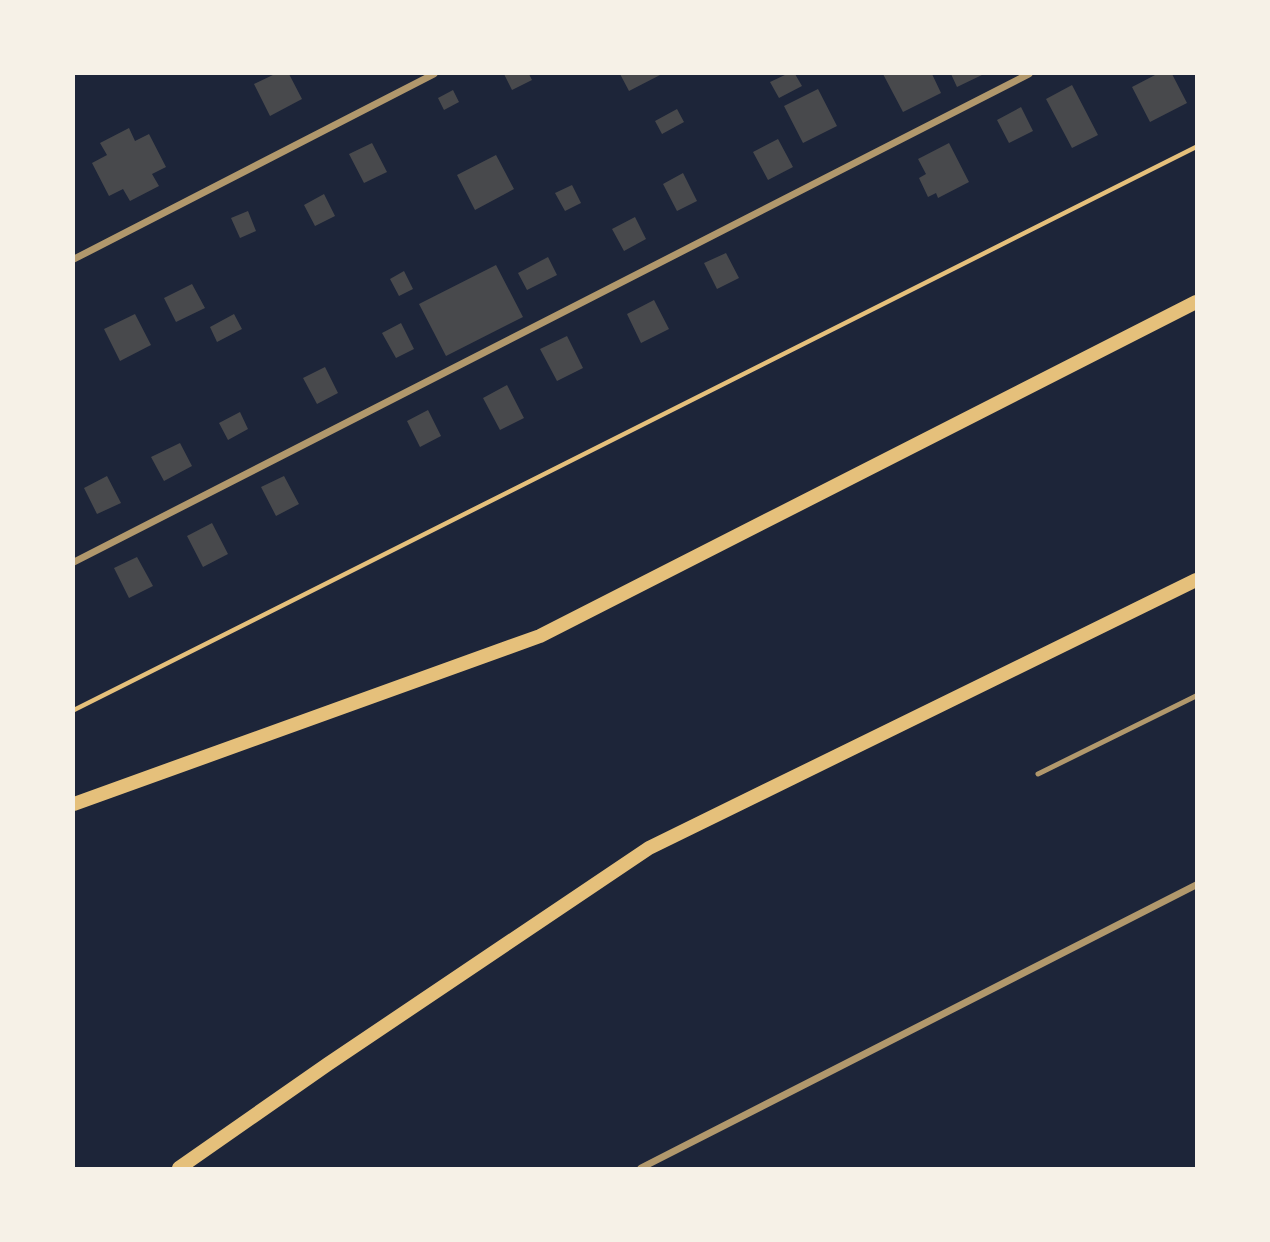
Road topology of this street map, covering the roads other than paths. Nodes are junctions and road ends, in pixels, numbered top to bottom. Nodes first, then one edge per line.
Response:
1 (434, 74) edge
2 (1029, 74) edge
3 (74, 259) edge
4 (1196, 302) edge
5 (74, 562) edge
6 (1196, 579) edge
7 (1196, 696) edge
8 (1038, 774) dead end
9 (74, 804) edge
10 (1196, 885) edge
11 (179, 1168) edge
12 (641, 1168) edge

1 - 3 street
2 - 5 street
4 - 9 main road
6 - 11 main road
7 - 8 lane
10 - 12 street

